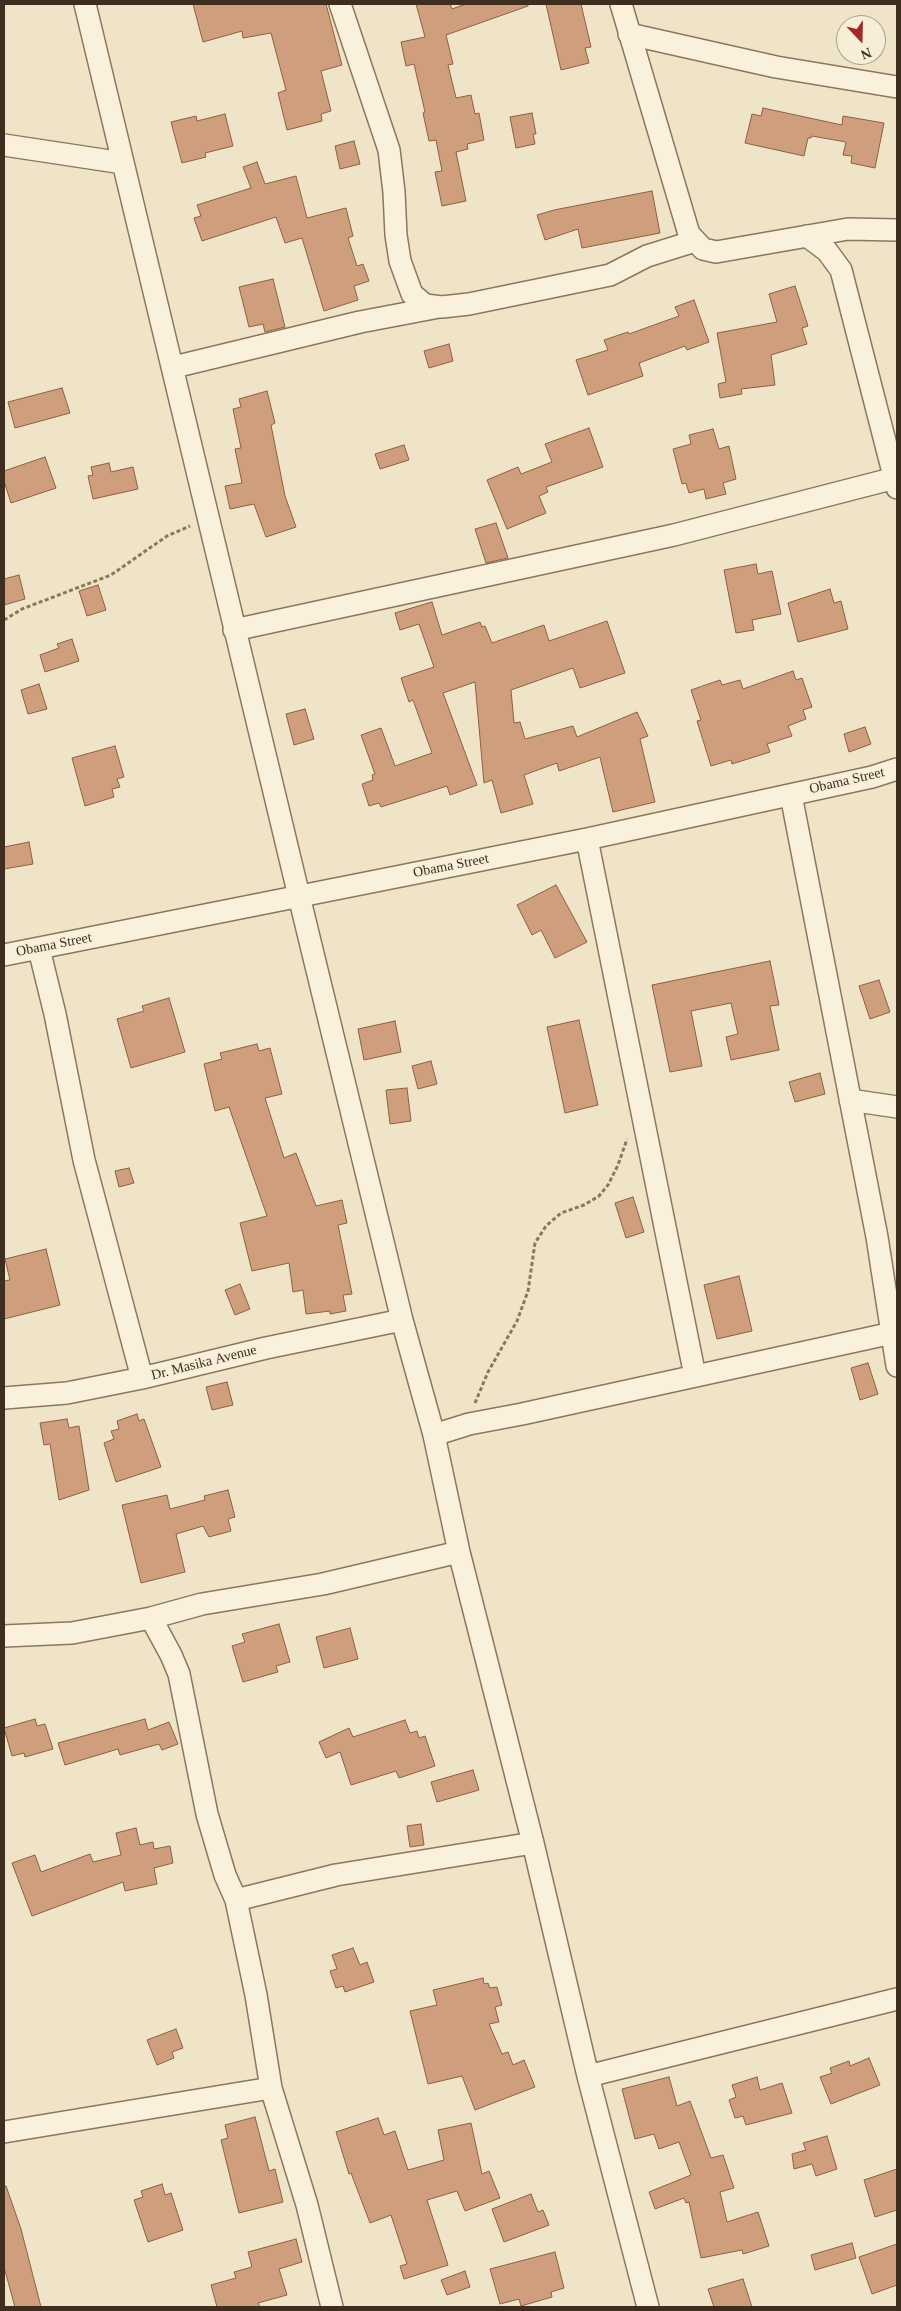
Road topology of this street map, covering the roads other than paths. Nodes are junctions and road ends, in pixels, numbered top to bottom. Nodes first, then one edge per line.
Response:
1 (85, 4) edge
2 (340, 4) edge
3 (620, 4) edge
4 (629, 34) junction
5 (897, 87) edge
6 (4, 145) edge
7 (123, 163) junction
8 (897, 230) edge
9 (807, 236) junction
10 (696, 241) junction
11 (442, 307) junction
12 (174, 367) junction
13 (896, 483) edge
14 (234, 630) junction
15 (897, 769) edge
16 (791, 795) junction
17 (587, 839) junction
18 (299, 896) junction
19 (39, 949) junction
20 (4, 955) edge
21 (850, 1100) junction
22 (897, 1107) edge
23 (402, 1320) junction
24 (894, 1333) edge
25 (897, 1366) edge
26 (695, 1376) junction
27 (142, 1378) junction
28 (4, 1398) edge
29 (434, 1435) junction
30 (459, 1552) junction
31 (151, 1618) junction
32 (4, 1636) edge
33 (533, 1843) junction
34 (236, 1900) junction
35 (896, 2003) edge
36 (588, 2076) junction
37 (271, 2088) junction
38 (4, 2132) edge
39 (332, 2307) edge
40 (648, 2307) edge

1 - 7 street
2 - 11 street
3 - 4 street
4 - 5 street
4 - 10 street
6 - 7 street
7 - 12 street
8 - 9 street
9 - 10 street
9 - 13 street
10 - 11 street
11 - 12 street
12 - 14 street
13 - 14 street
14 - 18 street
15 - 16 street, Obama Street
16 - 17 street, Obama Street
16 - 21 street
17 - 18 street, Obama Street
17 - 26 street
18 - 19 street, Obama Street
18 - 23 street
19 - 20 street, Obama Street
19 - 27 street
21 - 22 street
21 - 24 street
23 - 27 street, Dr. Masika Avenue
23 - 29 street
24 - 25 street
24 - 26 street
26 - 29 street
27 - 28 street, Dr. Masika Avenue
29 - 30 street
30 - 31 street
30 - 33 street
31 - 32 street
31 - 34 street
33 - 34 street
33 - 36 street
34 - 37 street
35 - 36 street
36 - 40 street
37 - 38 street
37 - 39 street

